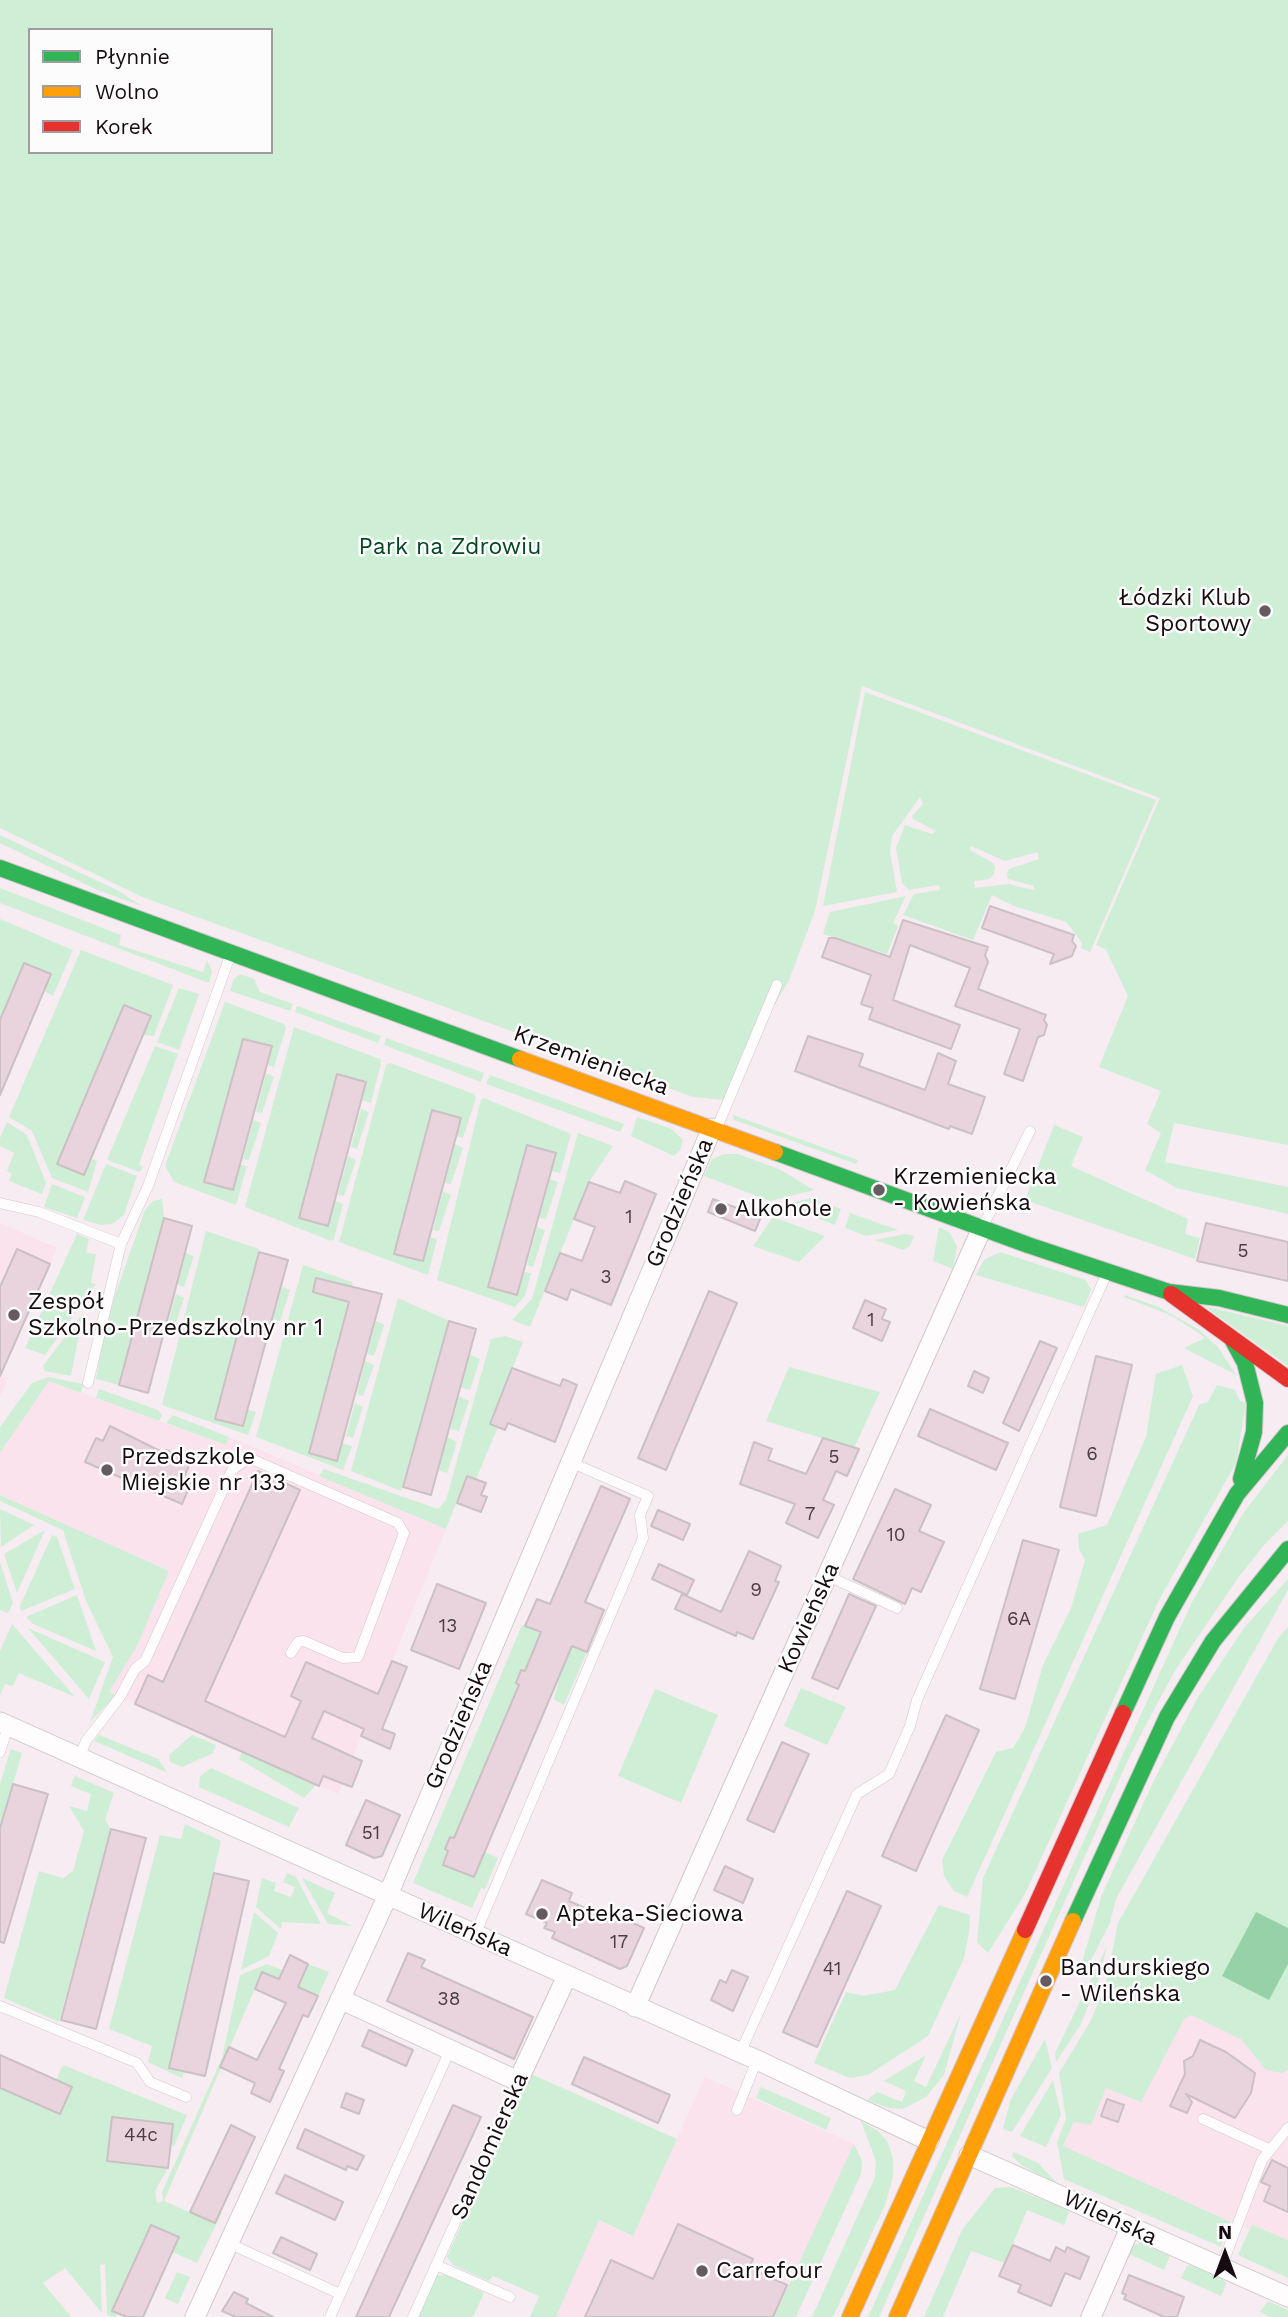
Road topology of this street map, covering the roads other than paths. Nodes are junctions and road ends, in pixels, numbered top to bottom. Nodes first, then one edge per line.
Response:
1 (0, 868) edge
2 (231, 955) junction
3 (777, 985) dead end
4 (714, 1129) junction
5 (1030, 1131) dead end
6 (0, 1203) edge
7 (982, 1228) junction
8 (121, 1244) junction
9 (1107, 1271) junction
10 (1169, 1292) junction
11 (1288, 1315) edge
12 (1233, 1340) junction
13 (1288, 1379) edge
14 (88, 1383) dead end
15 (1288, 1433) edge
16 (570, 1462) junction
17 (1237, 1494) junction
18 (1288, 1549) edge
19 (828, 1576) junction
20 (897, 1608) dead end
21 (291, 1653) dead end
22 (4, 1724) edge
23 (0, 1752) edge
24 (79, 1758) junction
25 (388, 1895) junction
26 (475, 1935) junction
27 (567, 1976) junction
28 (340, 2000) junction
29 (0, 2007) edge
30 (635, 2007) junction
31 (450, 2050) junction
32 (748, 2057) junction
33 (518, 2081) junction
34 (186, 2097) dead end
35 (737, 2110) dead end
36 (1203, 2119) dead end
37 (1288, 2129) edge
38 (929, 2141) junction
39 (1269, 2149) junction
40 (970, 2155) junction
41 (1130, 2228) junction
42 (228, 2243) junction
43 (436, 2266) junction
44 (1221, 2268) junction
45 (340, 2294) junction
46 (510, 2297) dead end
47 (1288, 2297) edge
48 (195, 2317) edge
49 (330, 2317) edge
50 (413, 2317) edge
51 (850, 2317) edge
52 (897, 2317) edge
53 (1091, 2317) edge

1 - 2 main road, Krzemieniecka
2 - 4 main road, Krzemieniecka
2 - 8 lane
3 - 4 lane
4 - 7 main road, Krzemieniecka
4 - 16 street, Grodzieńska
5 - 7 lane
6 - 8 lane
7 - 9 main road, Krzemieniecka
7 - 19 street, Kowieńska
8 - 14 lane
9 - 10 main road, Krzemieniecka
9 - 32 lane
10 - 11 main road, Krzemieniecka
10 - 12 main road, Krzemieniecka
12 - 13 main road, Krzemieniecka
12 - 17 main road
15 - 17 main road
16 - 25 street, Grodzieńska
16 - 26 lane
17 - 38 main road
18 - 40 main road
19 - 20 lane
19 - 30 street, Kowieńska
21 - 24 lane
22 - 23 lane
22 - 24 street, Wileńska
24 - 25 street, Wileńska
25 - 26 street, Wileńska
25 - 28 street, Grodzieńska
26 - 27 street, Wileńska
27 - 30 street, Wileńska
27 - 33 street, Sandomierska
28 - 31 street
28 - 42 street, Grodzieńska
29 - 34 lane
30 - 32 street, Wileńska
31 - 33 street
31 - 45 lane
32 - 35 lane
32 - 38 street, Wileńska
33 - 43 lane, Sandomierska
36 - 39 lane
37 - 39 lane
38 - 51 main road
39 - 44 lane
40 - 41 street, Wileńska
40 - 52 main road
41 - 44 street, Wileńska
41 - 53 street
42 - 45 lane
42 - 48 street, Grodzieńska
43 - 46 lane
43 - 50 lane, Sandomierska
44 - 47 street, Wileńska
45 - 49 lane

